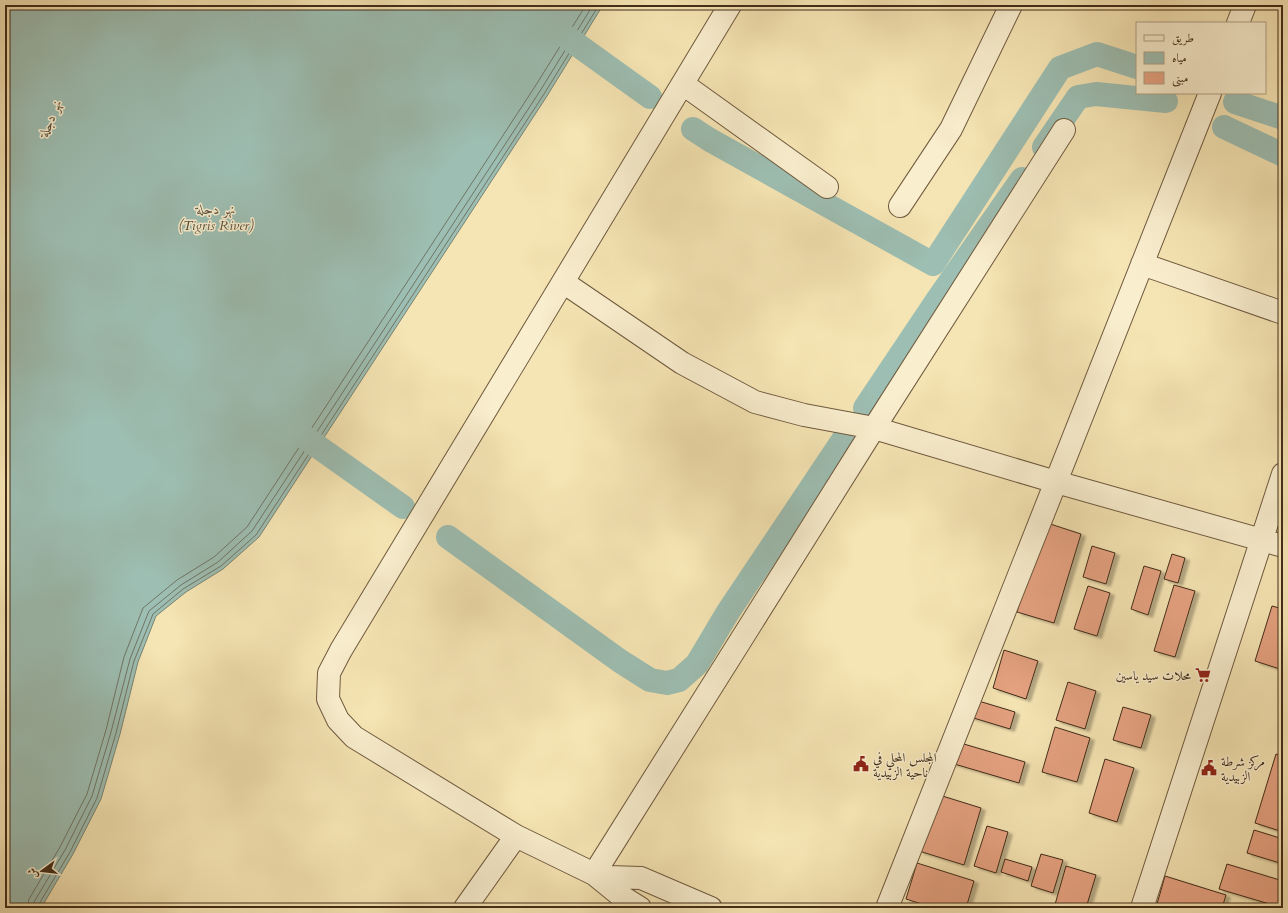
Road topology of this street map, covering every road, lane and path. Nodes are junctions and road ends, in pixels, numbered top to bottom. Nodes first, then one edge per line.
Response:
1 (730, 5) edge
2 (1012, 5) edge
3 (1245, 5) edge
4 (1238, 22) edge
5 (682, 84) junction
6 (1210, 94) edge
7 (1064, 130) dead end
8 (827, 187) dead end
9 (900, 206) dead end
10 (1142, 264) junction
11 (563, 282) junction
12 (1283, 313) edge
13 (874, 428) junction
14 (1283, 474) edge
15 (1056, 482) junction
16 (1262, 540) junction
17 (1283, 546) edge
18 (516, 836) junction
19 (594, 874) junction
20 (465, 908) edge
21 (640, 908) edge
22 (711, 908) edge
23 (887, 908) edge
24 (1142, 908) edge

1 - 5 street
2 - 9 street
3 - 4 street
5 - 8 street
5 - 11 street
6 - 10 street
7 - 13 street
10 - 12 street
10 - 15 street
11 - 13 street
11 - 18 street
13 - 15 street
13 - 19 street
14 - 16 street
15 - 16 street
15 - 23 street
16 - 17 street
16 - 24 street
18 - 19 street
18 - 20 street
19 - 21 street
19 - 22 street

